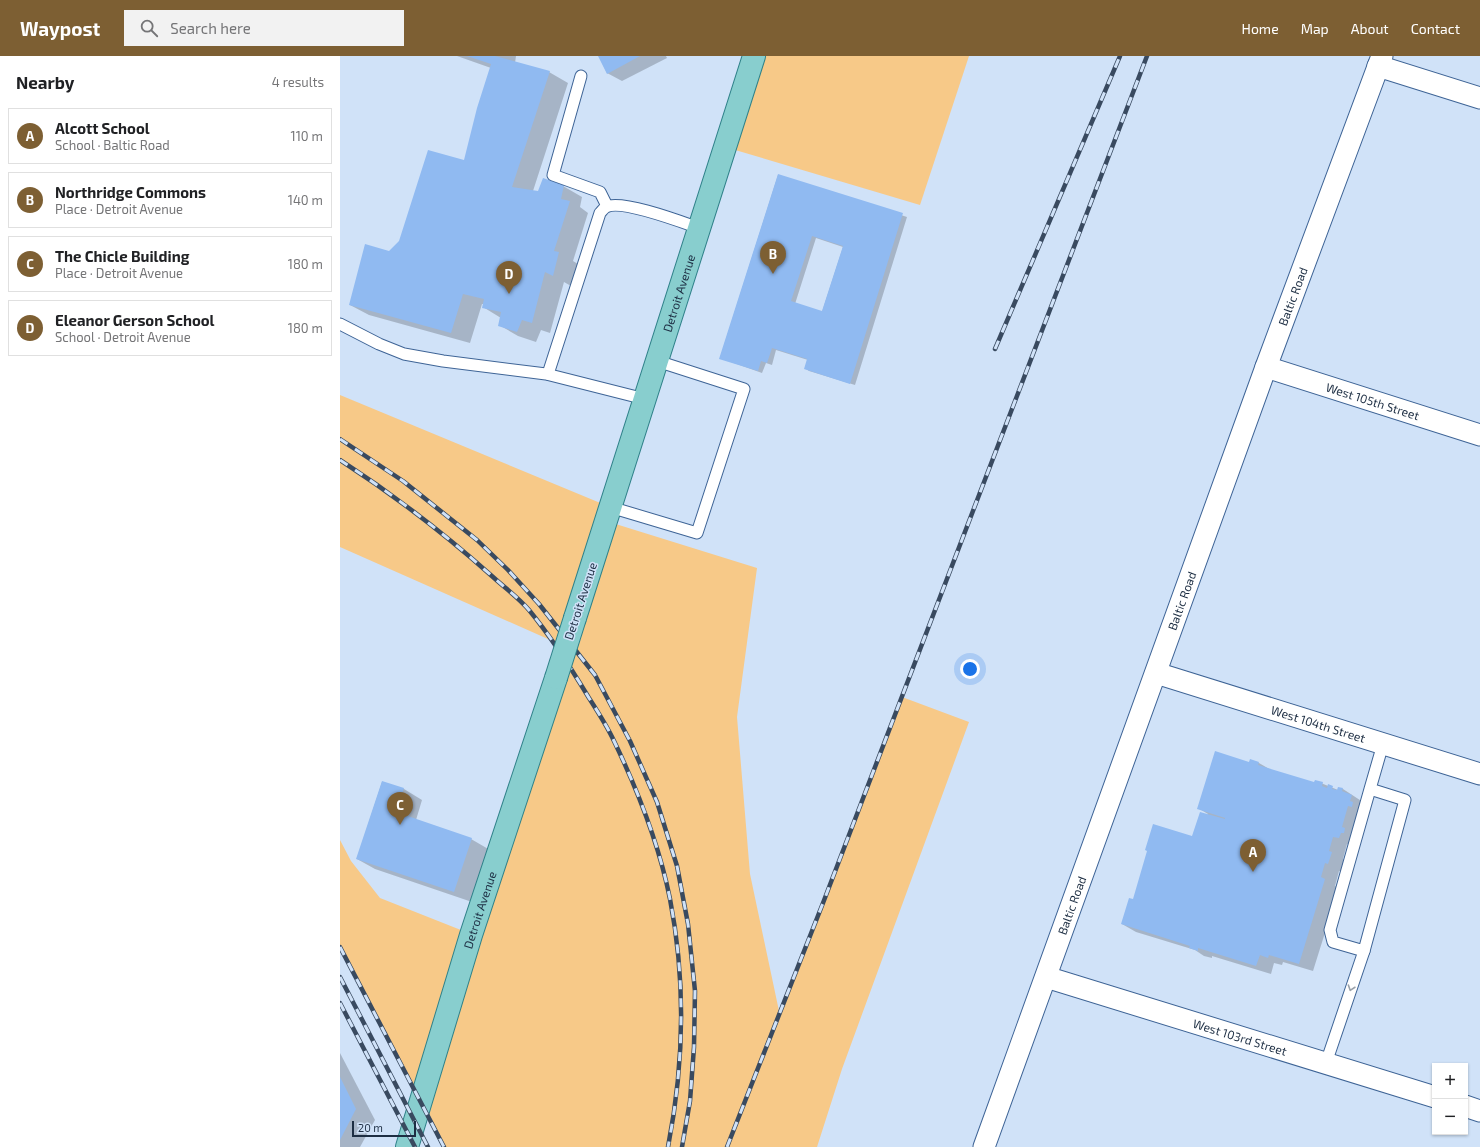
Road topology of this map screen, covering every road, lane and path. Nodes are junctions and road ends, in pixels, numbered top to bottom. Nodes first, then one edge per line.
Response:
1 (754, 56) edge
2 (1380, 61) edge
3 (581, 76) dead end
4 (1480, 98) edge
5 (607, 206) junction
6 (700, 228) junction
7 (340, 324) edge
8 (657, 361) junction
9 (1266, 367) junction
10 (548, 374) junction
11 (645, 399) junction
12 (1480, 435) edge
13 (610, 507) junction
14 (1156, 673) junction
15 (1383, 744) junction
16 (1480, 774) edge
17 (1370, 789) junction
18 (1364, 951) junction
19 (1046, 977) junction
20 (1326, 1063) junction
21 (1432, 1096) edge
22 (1468, 1107) edge
23 (1480, 1111) edge
24 (407, 1147) edge
25 (984, 1147) edge

1 - 6 main road, Detroit Avenue
2 - 4 street
2 - 9 street, Baltic Road
3 - 5 lane
5 - 6 lane
5 - 10 lane
6 - 8 main road, Detroit Avenue
7 - 10 lane
8 - 11 main road, Detroit Avenue
8 - 13 lane
9 - 12 street, West 105th Street
9 - 14 street, Baltic Road
10 - 11 lane
11 - 13 main road, Detroit Avenue
13 - 24 main road, Detroit Avenue, bridge
14 - 15 street, West 104th Street
14 - 19 street, Baltic Road
15 - 16 street, West 104th Street
15 - 17 lane
17 - 18 lane
17 - 18 lane
18 -> 20 lane
19 - 20 street, West 103rd Street
19 - 25 street, Baltic Road
20 - 21 street, West 103rd Street
22 - 23 street

